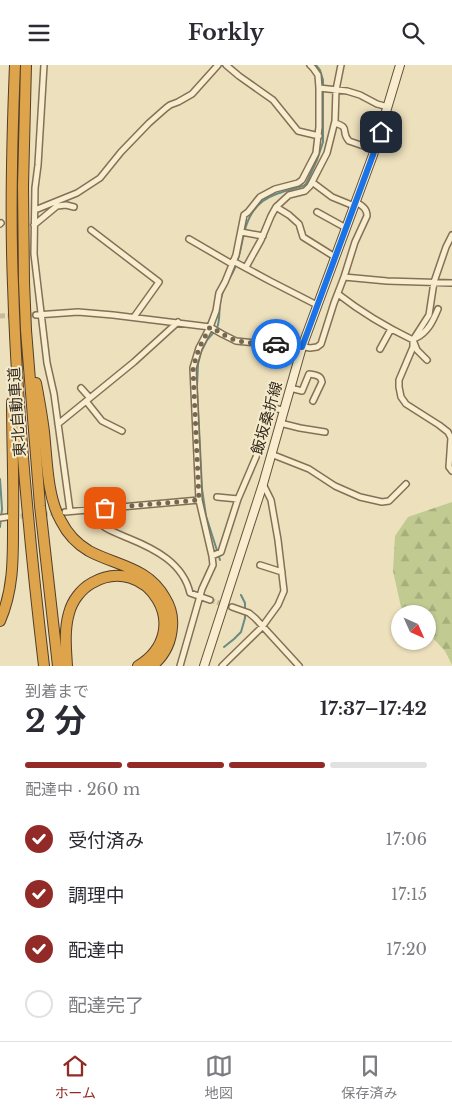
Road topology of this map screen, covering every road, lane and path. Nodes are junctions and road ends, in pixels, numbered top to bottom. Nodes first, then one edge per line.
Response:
1 (15, 65) edge
2 (26, 65) edge
3 (44, 65) edge
4 (218, 65) edge
5 (226, 65) edge
6 (310, 65) edge
7 (341, 65) edge
8 (400, 65) edge
9 (322, 88) junction
10 (336, 90) junction
11 (388, 107) junction
12 (335, 123) junction
13 (319, 136) junction
14 (375, 150) junction
15 (307, 183) junction
16 (355, 204) junction
17 (74, 207) dead end
18 (276, 207) junction
19 (35, 210) junction
20 (316, 212) dead end
21 (34, 225) junction
22 (346, 227) junction
23 (91, 230) dead end
24 (243, 232) junction
25 (452, 235) edge
26 (263, 236) junction
27 (190, 239) dead end
28 (335, 257) junction
29 (235, 263) junction
30 (246, 267) junction
31 (344, 277) junction
32 (434, 282) junction
33 (452, 283) edge
34 (13, 284) junction
35 (338, 294) junction
36 (317, 305) junction
37 (438, 309) dead end
38 (39, 315) junction
39 (134, 317) junction
40 (178, 322) junction
41 (214, 329) junction
42 (391, 329) junction
43 (26, 330) junction
44 (413, 339) junction
45 (302, 347) junction
46 (380, 349) dead end
47 (427, 361) dead end
48 (81, 388) dead end
49 (290, 388) junction
50 (88, 400) junction
51 (313, 401) dead end
52 (284, 410) junction
53 (280, 423) junction
54 (58, 424) junction
55 (122, 431) dead end
56 (325, 432) dead end
57 (271, 454) junction
58 (452, 471) edge
59 (263, 483) junction
60 (406, 484) dead end
61 (217, 497) dead end
62 (238, 499) junction
63 (199, 500) junction
64 (86, 510) junction
65 (212, 556) junction
66 (260, 565) dead end
67 (282, 572) junction
68 (201, 597) junction
69 (210, 600) tunnel mouth
70 (232, 607) tunnel mouth
71 (0, 621) edge
72 (262, 627) junction
73 (44, 666) edge
74 (58, 666) edge
75 (67, 666) edge
76 (138, 666) edge
77 (152, 666) edge
78 (180, 666) edge
79 (205, 666) edge
80 (222, 666) edge
81 (299, 666) edge

1 - 34 highway, 東北自動車道
2 - 43 highway, 東北自動車道
3 - 19 street
4 - 19 street
5 - 13 street
6 - 9 street
7 - 10 street
8 - 11 main road, 飯坂桑折線
9 - 10 street
9 - 13 street
10 - 11 street
10 - 12 street
11 - 14 main road, 飯坂桑折線
12 - 14 street
12 - 15 street
13 - 15 street
14 - 16 main road, 飯坂桑折線
15 - 16 street
15 - 18 street
15 - 24 street
16 - 22 main road, 飯坂桑折線
16 - 31 street
17 - 21 street
18 - 26 street
18 - 28 street
19 - 21 street
20 - 22 street
21 - 38 street
22 - 28 main road, 飯坂桑折線
23 - 39 street
24 - 26 street
24 - 29 street
25 - 32 street
26 - 30 street
27 - 29 street
28 - 36 main road, 飯坂桑折線
29 - 30 street
29 - 41 street
30 - 36 street
31 - 32 street
31 - 35 street
32 - 33 street
32 - 44 street
34 - 71 highway
34 - 73 highway, 東北自動車道
35 - 42 street
35 - 45 street
36 - 45 main road, 飯坂桑折線
37 - 44 street
38 - 39 street
38 - 54 street
39 - 40 street
40 - 41 street
40 - 50 street
41 - 45 street
41 - 63 street
42 - 44 street
42 - 46 street
43 - 74 highway, 東北自動車道
43 - 77 highway
44 - 47 street
44 - 58 street
45 - 49 main road, 飯坂桑折線
48 - 50 street
49 - 51 street
49 - 52 main road, 飯坂桑折線
50 - 54 street
50 - 55 street
52 - 53 main road, 飯坂桑折線
52 - 62 street
53 - 56 street
53 - 57 main road, 飯坂桑折線
54 - 64 street
57 - 59 main road, 飯坂桑折線
57 - 60 street
59 - 67 street
59 - 79 main road, 飯坂桑折線
61 - 62 street
62 - 65 street
63 - 64 street
63 - 65 street
64 - 68 street
65 - 68 street
66 - 67 street
67 - 72 street
68 - 69 street
68 - 78 street
70 - 72 street
72 - 80 street
72 - 81 street
75 - 76 highway

